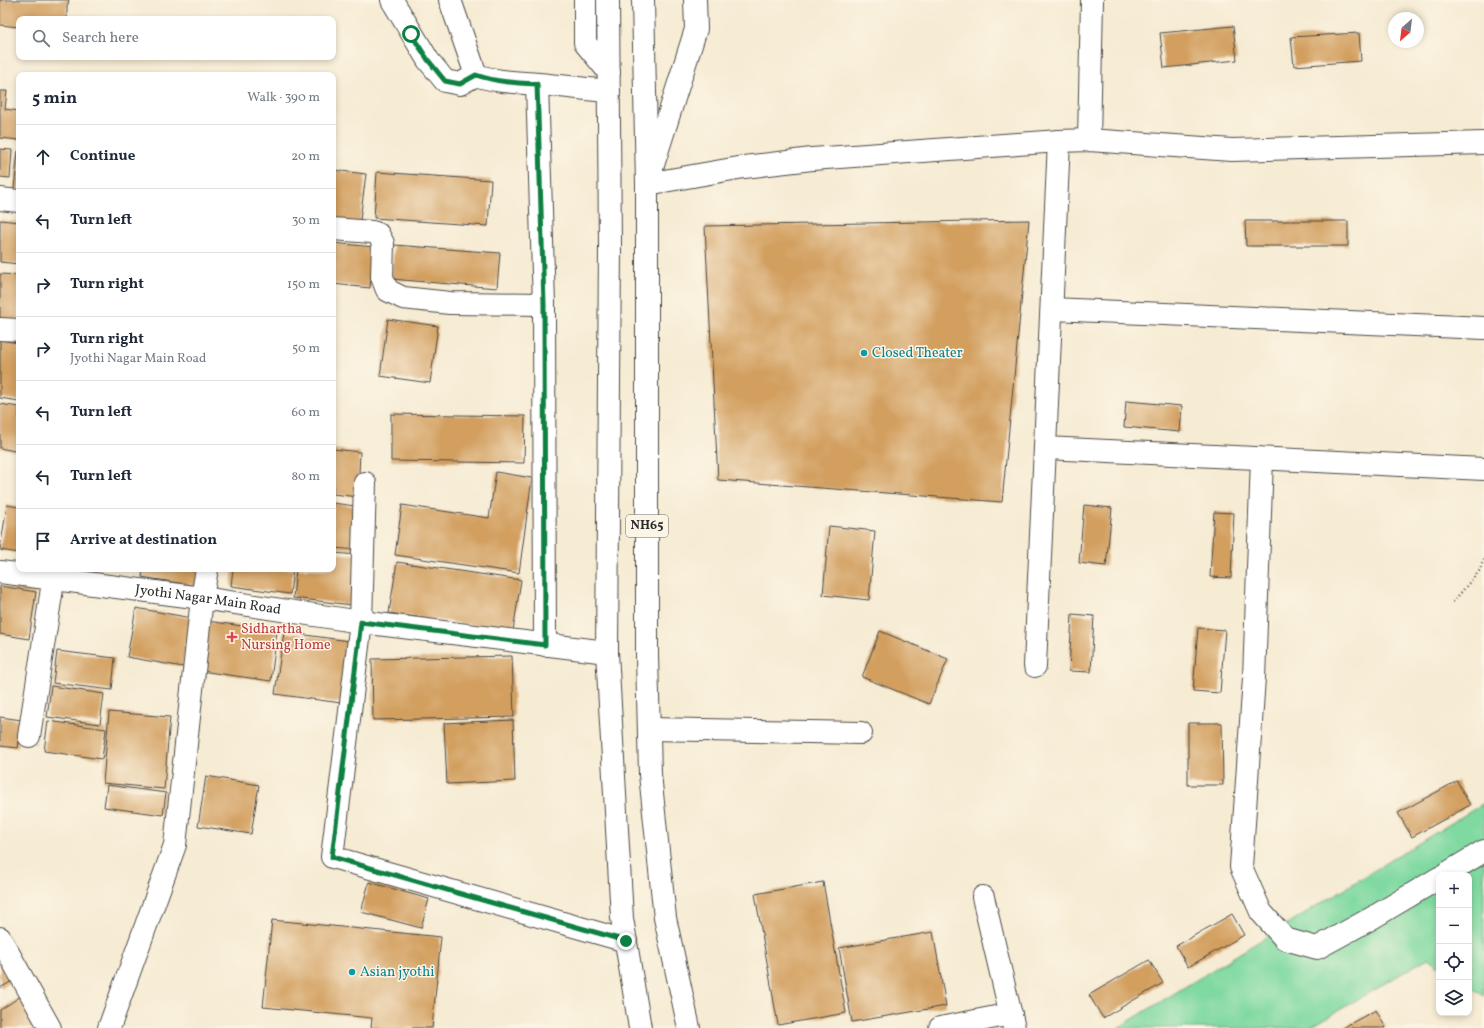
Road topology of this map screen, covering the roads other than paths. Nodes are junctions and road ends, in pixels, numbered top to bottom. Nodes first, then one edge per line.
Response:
1 (392, 0) edge
2 (450, 0) edge
3 (585, 0) edge
4 (695, 0) edge
5 (1092, 0) edge
6 (608, 7) edge
7 (643, 11) edge
8 (476, 75) junction
9 (609, 82) junction
10 (537, 84) junction
11 (1090, 140) junction
12 (1059, 141) junction
13 (1484, 143) edge
14 (647, 184) junction
15 (0, 199) edge
16 (16, 201) edge
17 (336, 229) edge
18 (544, 304) junction
19 (1052, 309) junction
20 (1484, 328) edge
21 (0, 329) edge
22 (16, 330) edge
23 (1045, 448) junction
24 (1262, 459) junction
25 (1484, 468) edge
26 (365, 482) dead end
27 (0, 572) edge
28 (206, 572) edge
29 (54, 574) edge
30 (202, 598) junction
31 (361, 622) junction
32 (545, 645) junction
33 (607, 652) junction
34 (1035, 666) dead end
35 (649, 729) junction
36 (861, 733) dead end
37 (29, 736) dead end
38 (1484, 851) edge
39 (1449, 872) edge
40 (1436, 880) edge
41 (983, 897) dead end
42 (0, 938) edge
43 (626, 941) junction
44 (1013, 1021) edge
45 (50, 1028) edge
46 (109, 1028) edge
47 (640, 1028) edge
48 (689, 1028) edge
49 (940, 1028) edge

1 - 8 main road
2 - 8 main road
3 - 9 main road
4 - 14 main road
5 - 11 main road
6 - 9 main road, NH65
7 - 14 main road, NH65
8 - 10 main road
9 - 10 main road
9 - 33 main road, NH65
10 - 18 main road
11 - 12 main road
11 - 13 main road
12 - 14 main road
12 - 19 main road
14 - 35 main road, NH65
15 - 16 main road
17 - 18 main road
18 - 32 main road
19 - 20 main road
19 - 23 main road
21 - 22 main road
23 - 24 main road
23 - 34 main road
24 - 25 main road
24 - 40 main road
26 - 31 main road
27 - 29 main road, Jyothi Nagar Main Road
28 - 30 main road
29 - 30 main road, Jyothi Nagar Main Road
29 - 37 main road
30 - 31 main road, Jyothi Nagar Main Road
30 - 46 main road
31 - 32 main road, Jyothi Nagar Main Road
31 - 43 main road
32 - 33 main road, Jyothi Nagar Main Road
33 - 43 main road, NH65
35 - 36 main road
35 - 48 main road, NH65
38 - 39 main road
41 - 44 main road
42 - 45 main road
43 - 47 main road, NH65
44 - 49 main road

